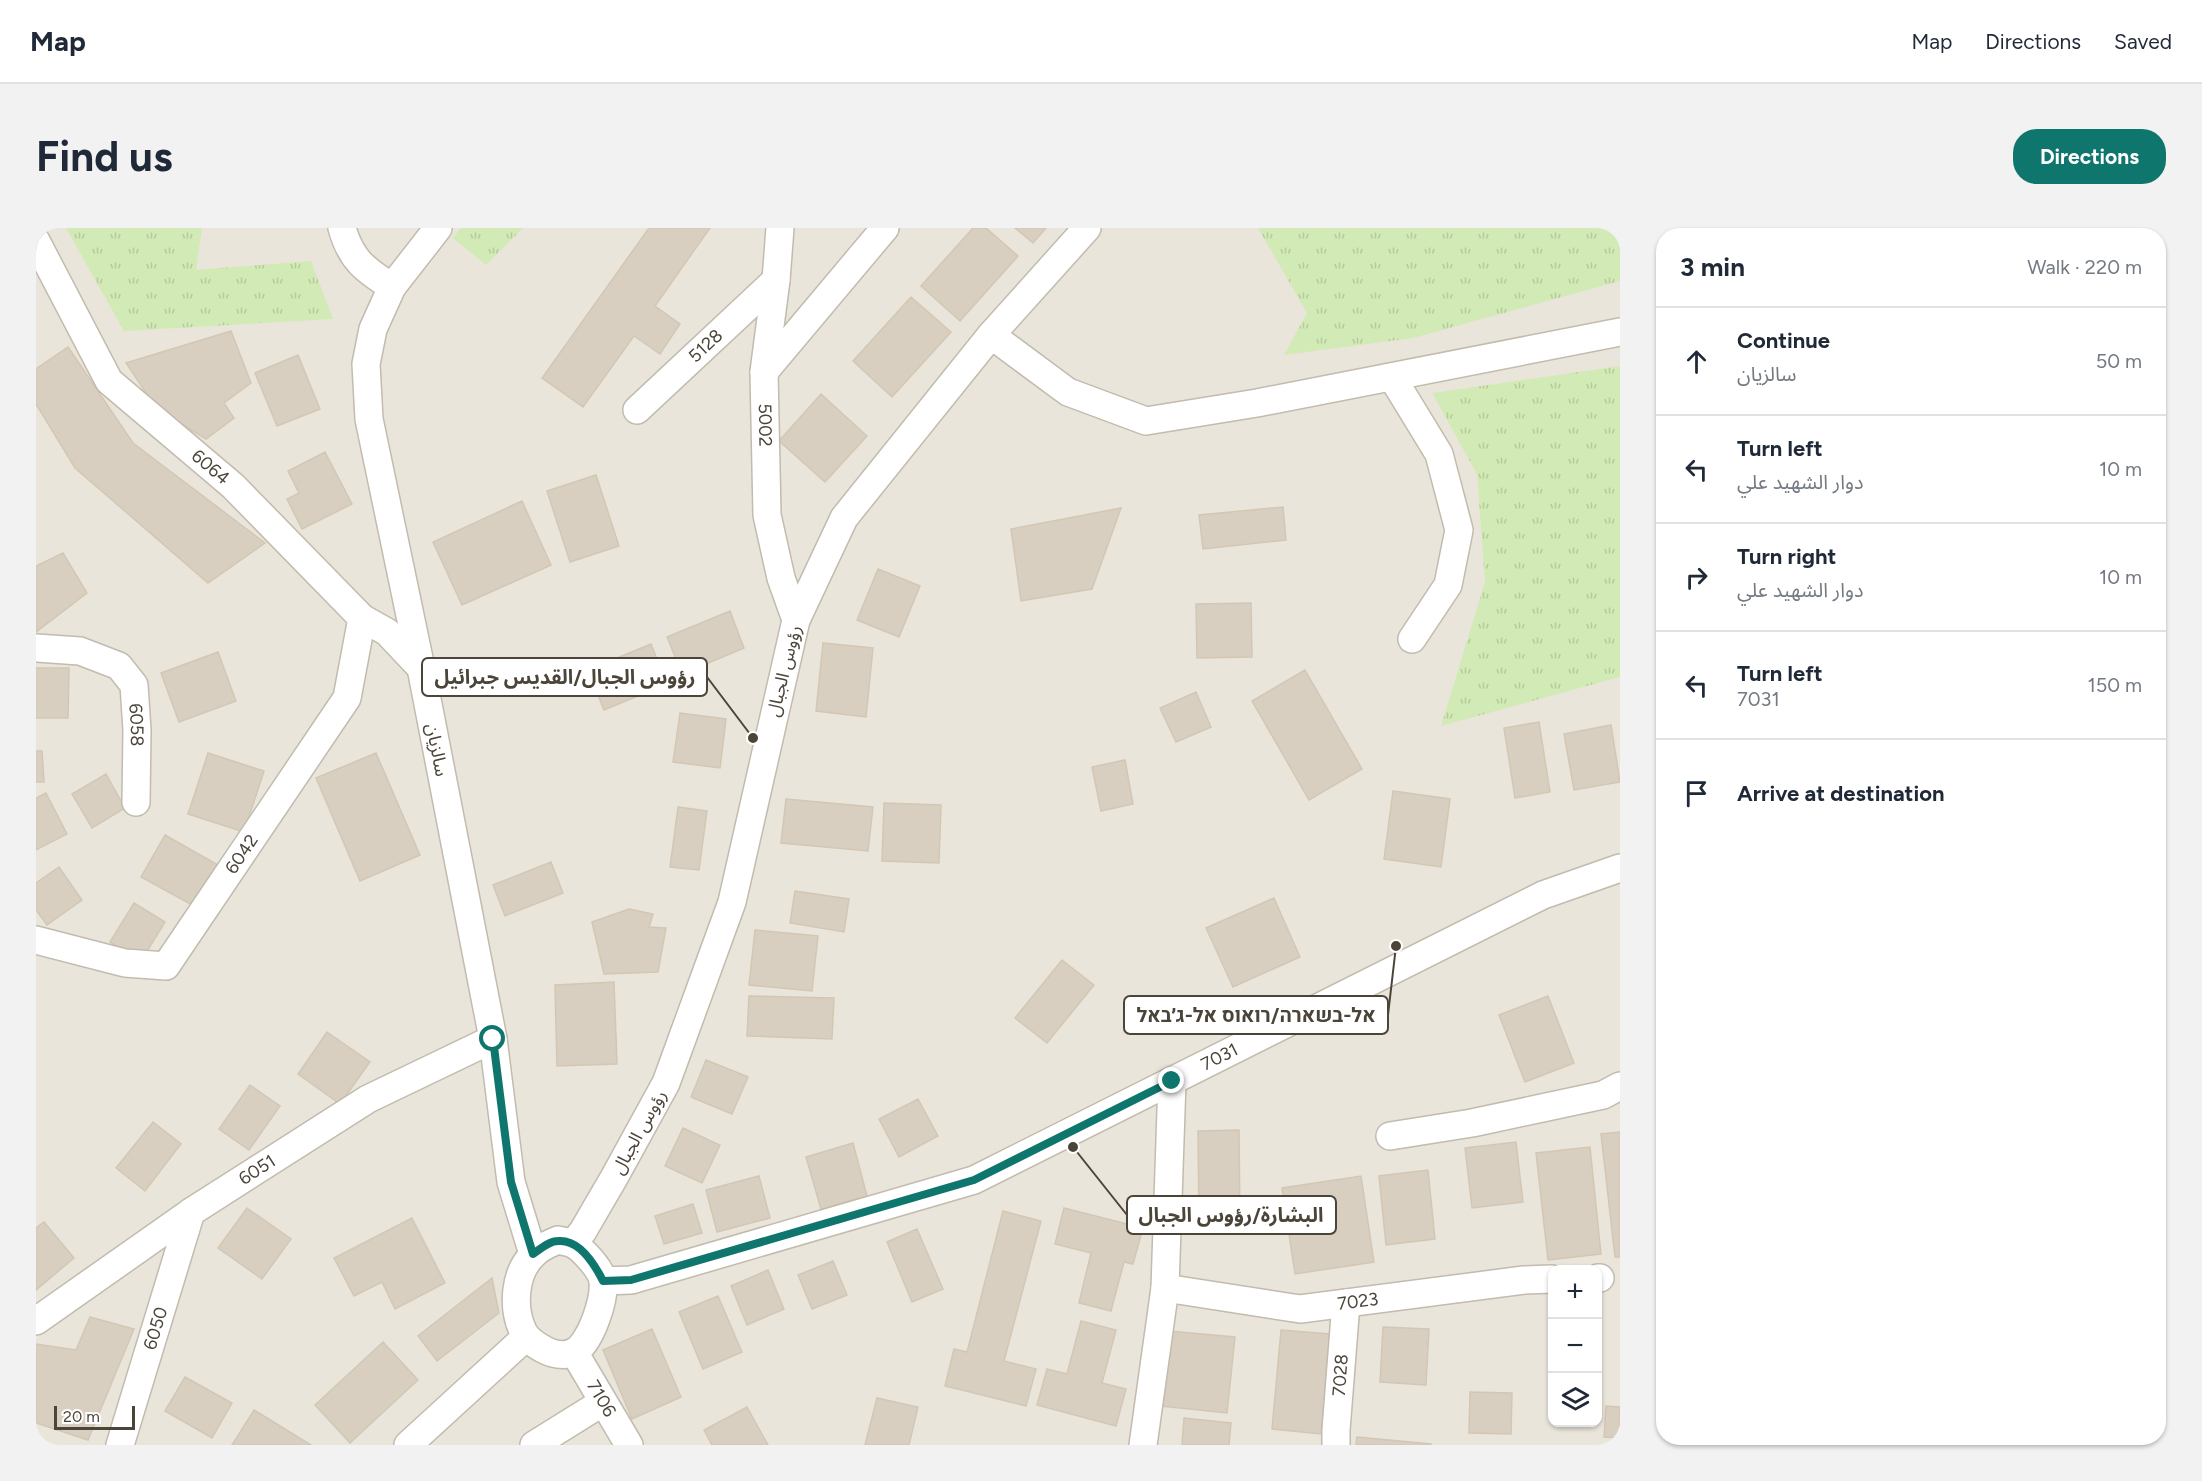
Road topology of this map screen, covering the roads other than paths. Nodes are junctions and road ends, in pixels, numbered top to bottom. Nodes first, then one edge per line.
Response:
1 (342, 228) edge
2 (438, 228) edge
3 (780, 228) edge
4 (885, 228) edge
5 (1087, 228) edge
6 (36, 241) edge
7 (776, 280) junction
8 (392, 287) junction
9 (1620, 332) edge
10 (991, 335) junction
11 (764, 372) junction
12 (1392, 377) junction
13 (637, 411) dead end
14 (362, 618) junction
15 (796, 620) junction
16 (1412, 639) dead end
17 (36, 648) edge
18 (421, 668) junction
19 (136, 802) dead end
20 (1620, 868) edge
21 (36, 940) edge
22 (493, 1039) junction
23 (1172, 1081) junction
24 (1620, 1086) edge
25 (1390, 1136) dead end
26 (191, 1212) junction
27 (573, 1244) junction
28 (533, 1254) junction
29 (1548, 1279) edge
30 (603, 1281) junction
31 (1165, 1288) junction
32 (1346, 1303) junction
33 (36, 1321) edge
34 (526, 1337) junction
35 (573, 1352) junction
36 (603, 1402) junction
37 (120, 1445) edge
38 (408, 1445) edge
39 (534, 1445) edge
40 (629, 1445) edge
41 (1143, 1445) edge
42 (1336, 1445) edge

1 - 8 street
2 - 8 street, سالزيان
3 - 7 street, 5002
4 - 11 street
5 - 10 street, رؤوس الجبال
6 - 14 street, 6064
7 - 11 street, 5002
7 - 13 street, 5128
8 - 18 street, سالزيان
9 - 12 street
10 - 12 street
10 - 15 street, رؤوس الجبال
11 - 15 street, 5002
12 - 16 street
14 - 18 street, 6064
14 - 21 street, 6042
15 - 27 street, رؤوس الجبال
17 - 19 street, 6058
18 - 22 street, سالزيان
20 - 23 street, 7031
22 - 26 street, 6051
22 - 28 street, سالزيان
23 - 30 street, 7031
23 - 31 street
24 - 25 street
26 - 33 street, 6051
26 - 37 street, 6050
27 - 28 street
27 - 30 street
28 - 34 street
29 - 32 street, 7023
30 - 35 street
31 - 32 street, 7023
31 - 41 street
32 - 42 street, 7028
34 - 35 street
34 - 38 street
35 - 36 street, 7106
36 - 39 street
36 - 40 street, 7106

